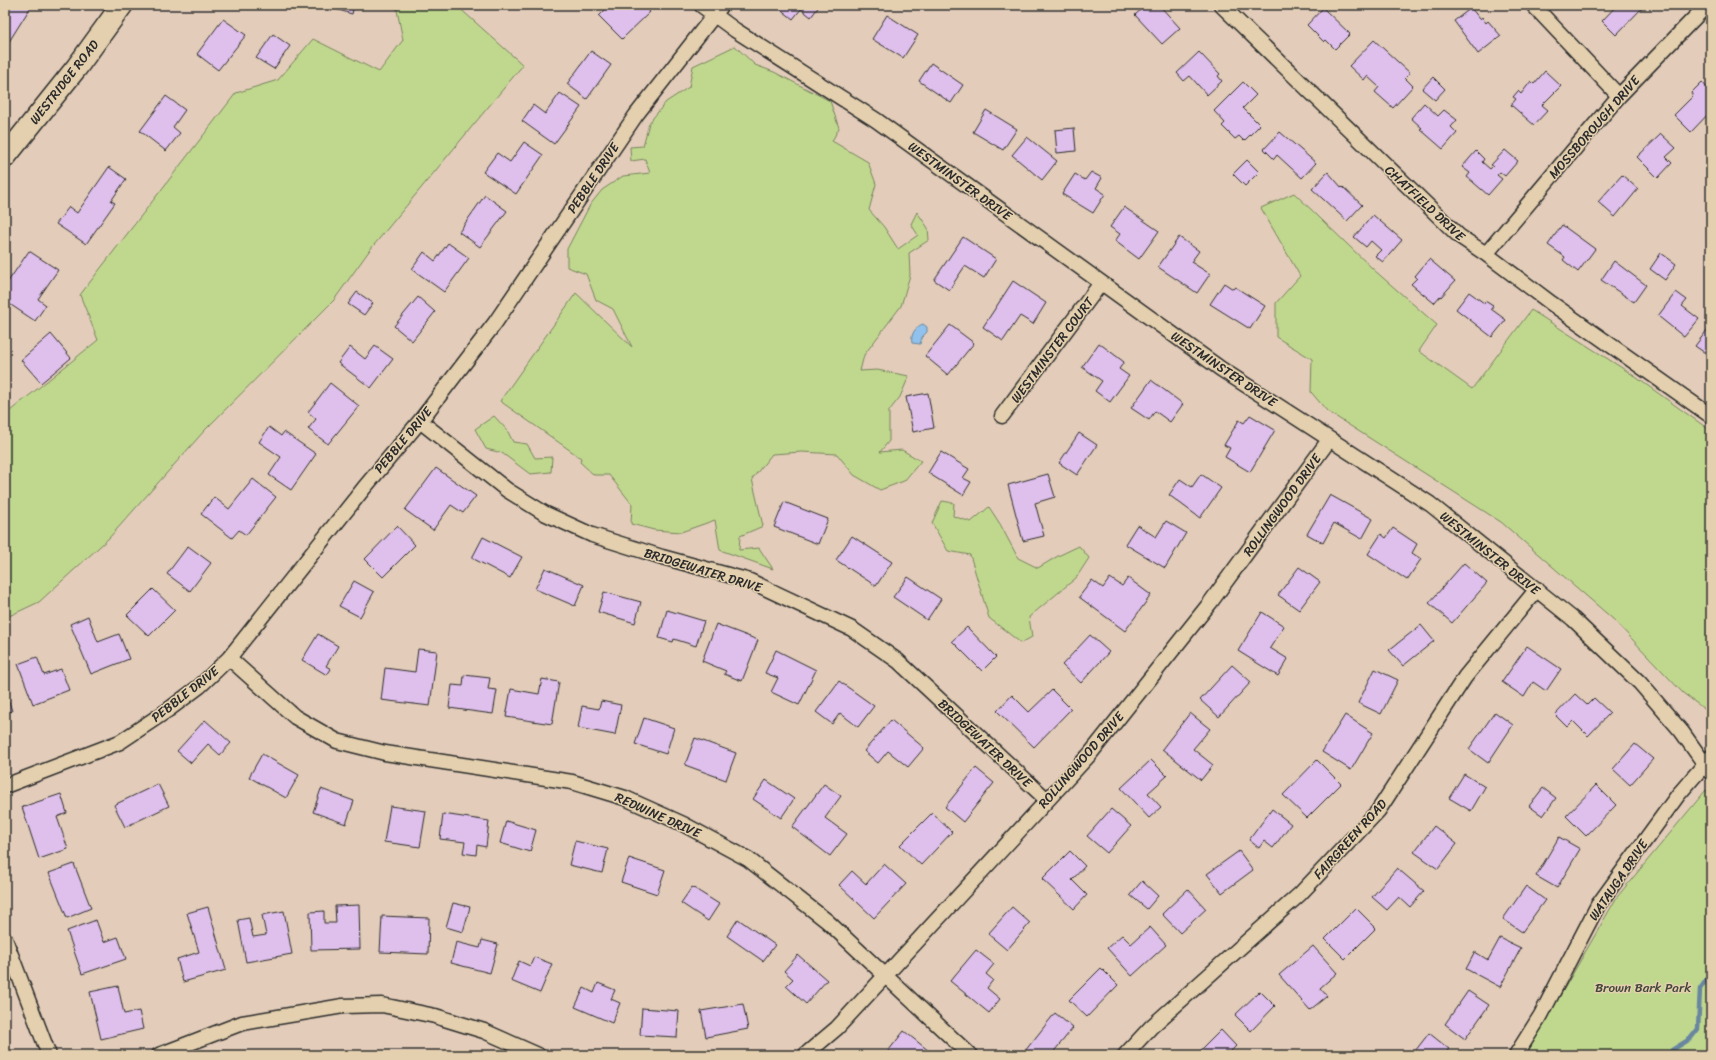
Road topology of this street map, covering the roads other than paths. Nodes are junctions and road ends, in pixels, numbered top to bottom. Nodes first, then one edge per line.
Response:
1 (122, 5) edge
2 (701, 5) edge
3 (1221, 5) edge
4 (1533, 5) edge
5 (1707, 5) edge
6 (718, 10) edge
7 (1619, 96) junction
8 (5, 157) edge
9 (1486, 254) junction
10 (1101, 283) junction
11 (1002, 416) dead end
12 (1711, 416) edge
13 (420, 421) junction
14 (1329, 440) junction
15 (1537, 589) junction
16 (229, 658) junction
17 (1709, 764) edge
18 (5, 786) edge
19 (1047, 800) junction
20 (5, 939) edge
21 (885, 977) junction
22 (49, 1055) edge
23 (159, 1055) edge
24 (538, 1055) edge
25 (805, 1055) edge
26 (970, 1055) edge
27 (1125, 1055) edge
28 (1516, 1055) edge

1 - 8 main road, WESTRIDGE ROAD
2 - 6 street, WESTMINSTER DRIVE
3 - 9 street, CHATFIELD DRIVE
4 - 7 street
5 - 7 street, MOSSBOROUGH DRIVE
6 - 10 street, WESTMINSTER DRIVE
6 - 13 street, PEBBLE DRIVE
7 - 9 street, MOSSBOROUGH DRIVE
9 - 12 street, CHATFIELD DRIVE
10 - 11 street, WESTMINSTER COURT
10 - 14 street, WESTMINSTER DRIVE
13 - 16 street, PEBBLE DRIVE
13 - 19 street, BRIDGEWATER DRIVE
14 - 15 street, WESTMINSTER DRIVE
14 - 19 street, ROLLINGWOOD DRIVE
15 - 17 street, WESTMINSTER DRIVE
15 - 27 street, FAIRGREEN ROAD
16 - 18 street, PEBBLE DRIVE
16 - 21 street, REDWINE DRIVE
17 - 28 street, WATAUGA DRIVE
19 - 21 street, ROLLINGWOOD DRIVE
20 - 22 street
21 - 25 street, ROLLINGWOOD DRIVE
21 - 26 street, REDWINE DRIVE
23 - 24 street

